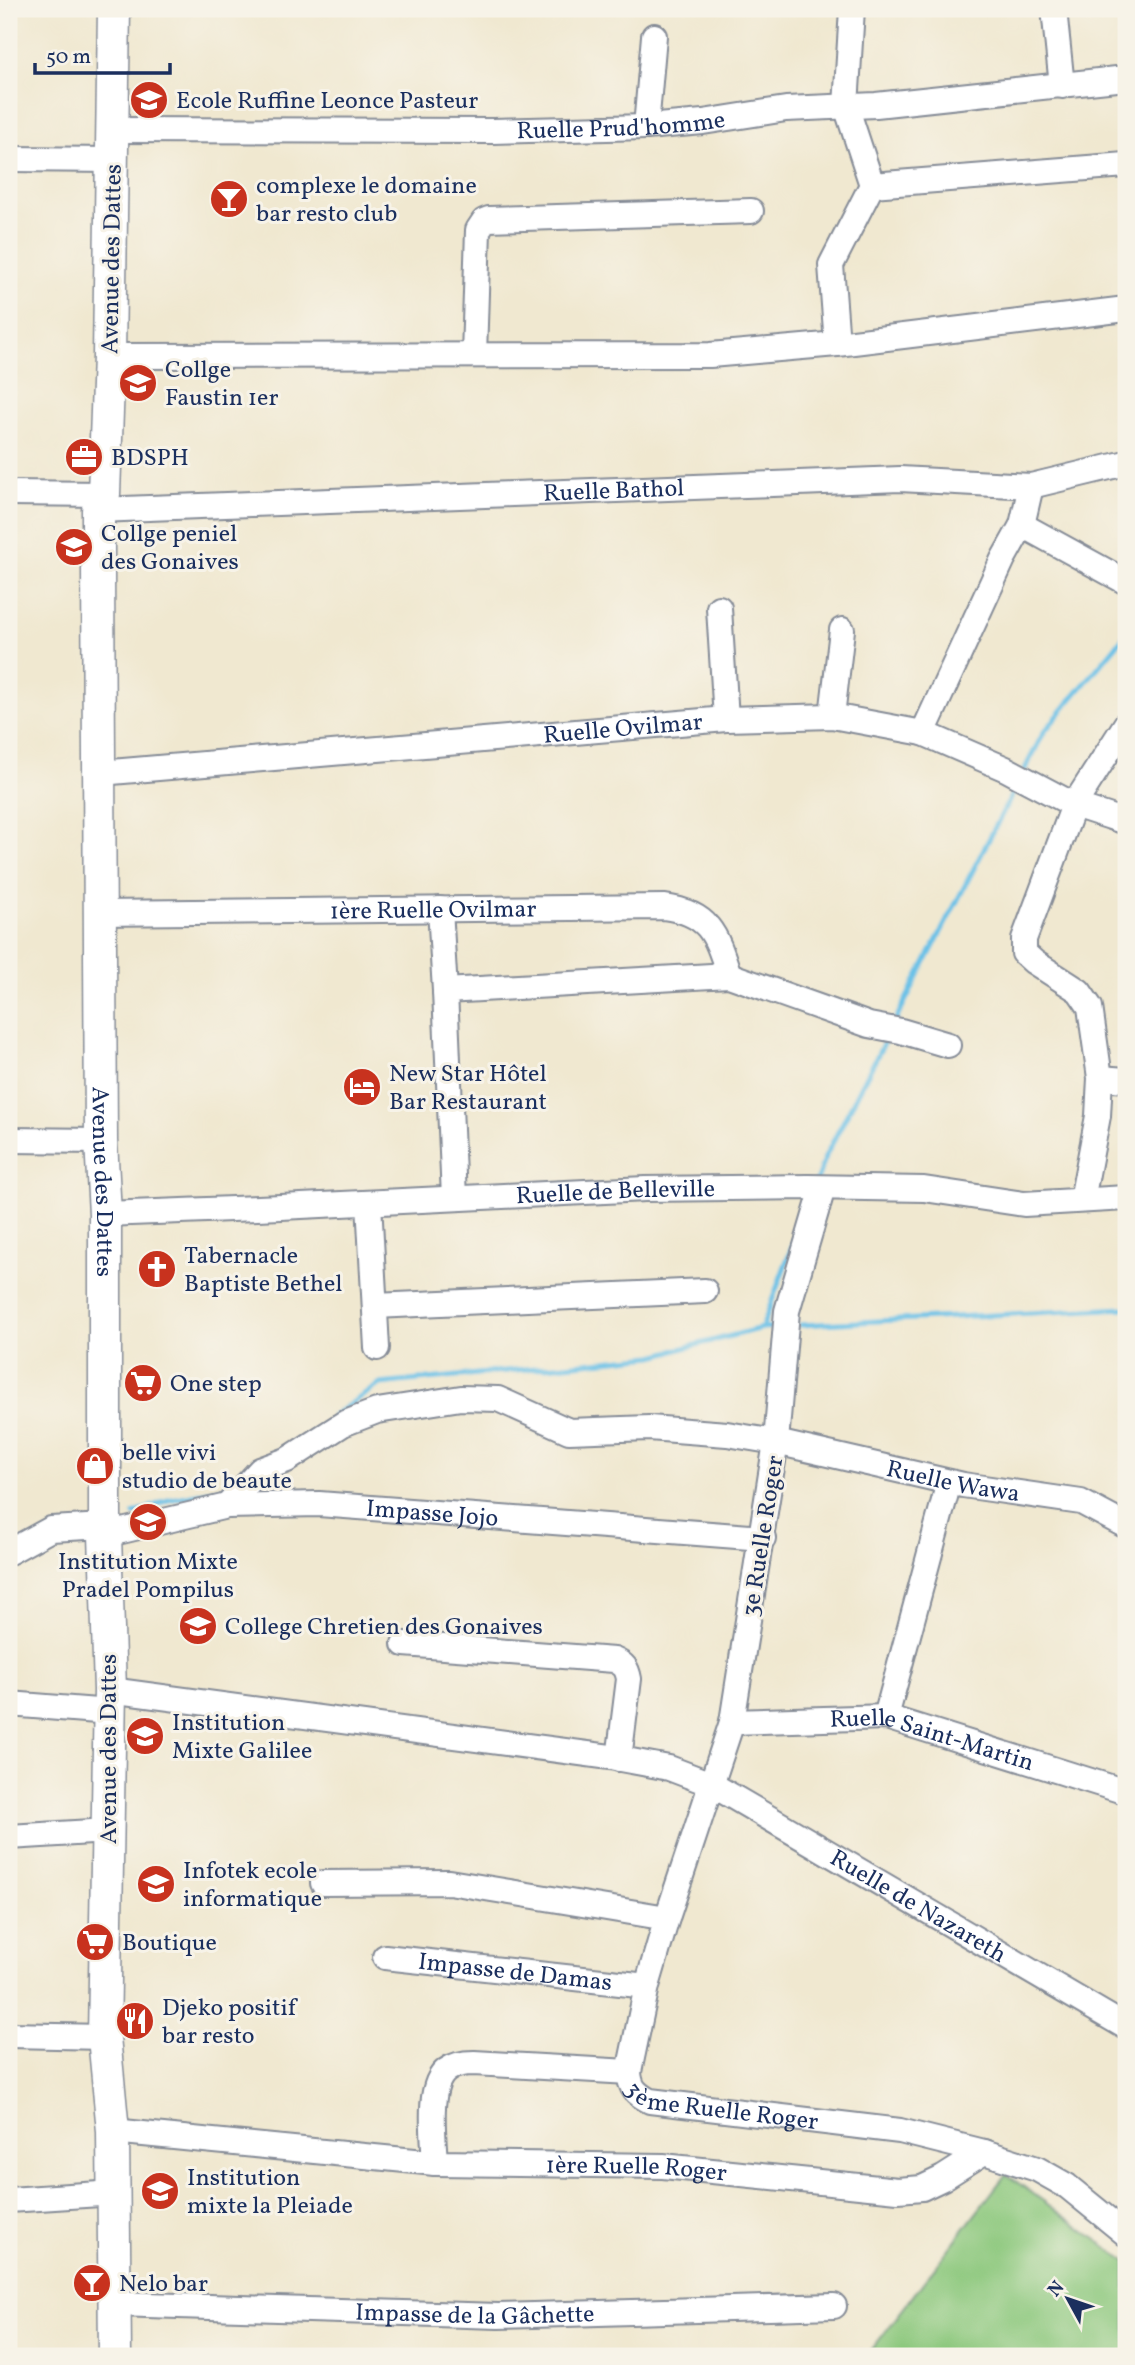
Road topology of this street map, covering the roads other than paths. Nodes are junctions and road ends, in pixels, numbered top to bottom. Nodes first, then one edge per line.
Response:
1 (114, 9) edge
2 (852, 9) edge
3 (1054, 9) edge
4 (654, 36) dead end
5 (1126, 78) edge
6 (1062, 86) junction
7 (846, 106) junction
8 (646, 127) junction
9 (113, 145) junction
10 (9, 159) edge
11 (1126, 165) edge
12 (872, 185) junction
13 (751, 211) dead end
14 (1126, 309) edge
15 (837, 344) junction
16 (474, 355) junction
17 (109, 356) junction
18 (1126, 463) edge
19 (1031, 486) junction
20 (9, 493) edge
21 (101, 502) junction
22 (1022, 525) junction
23 (1126, 582) edge
24 (719, 608) dead end
25 (842, 630) dead end
26 (832, 716) junction
27 (726, 719) junction
28 (1126, 724) edge
29 (923, 733) junction
30 (100, 773) junction
31 (1074, 805) junction
32 (1126, 822) edge
33 (440, 909) junction
34 (99, 913) junction
35 (729, 975) junction
36 (445, 991) junction
37 (948, 1045) dead end
38 (1100, 1077) junction
39 (1126, 1080) edge
40 (9, 1140) edge
41 (101, 1142) junction
42 (816, 1187) junction
43 (454, 1198) junction
44 (1126, 1198) edge
45 (1082, 1200) junction
46 (369, 1203) junction
47 (105, 1214) junction
48 (705, 1291) dead end
49 (375, 1306) junction
50 (377, 1348) dead end
51 (776, 1442) junction
52 (949, 1482) junction
53 (227, 1506) junction
54 (1126, 1526) edge
55 (105, 1530) junction
56 (763, 1538) junction
57 (9, 1552) edge
58 (404, 1644) dead end
59 (110, 1701) junction
60 (9, 1704) edge
61 (886, 1717) junction
62 (732, 1722) junction
63 (619, 1759) junction
64 (711, 1784) junction
65 (1126, 1792) edge
66 (108, 1830) junction
67 (9, 1837) edge
68 (323, 1883) dead end
69 (667, 1917) junction
70 (385, 1957) dead end
71 (647, 1986) junction
72 (1126, 2027) edge
73 (9, 2035) edge
74 (104, 2037) junction
75 (629, 2072) junction
76 (113, 2131) junction
77 (984, 2152) junction
78 (435, 2162) junction
79 (115, 2193) junction
80 (9, 2200) edge
81 (1126, 2234) edge
82 (116, 2304) junction
83 (834, 2306) dead end
84 (115, 2356) edge

1 - 9 main road, Avenue des Dattes
2 - 7 street
3 - 6 street
4 - 8 street
5 - 6 street, Ruelle Prud'homme
6 - 7 street, Ruelle Prud'homme
7 - 8 street, Ruelle Prud'homme
7 - 12 street
8 - 9 street, Ruelle Prud'homme
9 - 10 street, Ruelle Prud'homme
9 - 17 main road, Avenue des Dattes
11 - 12 street
12 - 15 street
13 - 16 street
14 - 15 street
15 - 16 street
16 - 17 street
17 - 21 main road, Avenue des Dattes
18 - 19 street, Ruelle Bathol
19 - 21 street, Ruelle Bathol
19 - 22 street
20 - 21 street, Ruelle Bathol
21 - 30 main road, Avenue des Dattes
22 - 23 street
22 - 29 street
24 - 27 street
25 - 26 street
26 - 27 street, Ruelle Ovilmar
26 - 29 street, Ruelle Ovilmar
27 - 30 street, Ruelle Ovilmar
28 - 31 street
29 - 31 street, Ruelle Ovilmar
30 - 34 main road, Avenue des Dattes
31 - 32 street, Ruelle Ovilmar
31 - 38 street
33 - 34 street, 1ère Ruelle Ovilmar
33 - 35 street, 1ère Ruelle Ovilmar
33 - 36 street
34 - 41 main road, Avenue des Dattes
35 - 36 street
35 - 37 street
36 - 43 street
38 - 39 street
38 - 45 street
40 - 41 street
41 - 47 main road, Avenue des Dattes
42 - 43 street, Ruelle de Belleville
42 - 45 street, Ruelle de Belleville
42 - 51 street, 3e Ruelle Roger
43 - 46 street, Ruelle de Belleville
44 - 45 street, Ruelle de Belleville
46 - 47 street, Ruelle de Belleville
46 - 49 street
47 - 55 main road, Avenue des Dattes
48 - 49 street
49 - 50 street
51 - 52 street, Ruelle Wawa
51 - 53 street, Ruelle Wawa
51 - 56 street, 3e Ruelle Roger
52 - 54 street, Ruelle Wawa
52 - 61 street
53 - 55 street, Impasse Jojo
53 - 56 street, Impasse Jojo
55 - 57 street, Impasse Jojo
55 - 59 main road, Avenue des Dattes
56 - 62 street, 3e Ruelle Roger
58 - 63 street
59 - 60 street, Ruelle de Nazareth
59 - 63 street, Ruelle de Nazareth
59 - 66 main road, Avenue des Dattes
61 - 62 street, Ruelle Saint-Martin
61 - 65 street, Ruelle Saint-Martin
62 - 64 street, 3ème Ruelle Roger
63 - 64 street, Ruelle de Nazareth
64 - 69 street, 3ème Ruelle Roger
64 - 72 street, Ruelle de Nazareth
66 - 67 street
66 - 74 main road, Avenue des Dattes
68 - 69 street
69 - 71 street, 3ème Ruelle Roger
70 - 71 street, Impasse de Damas
71 - 75 street, 3ème Ruelle Roger
73 - 74 street
74 - 76 main road, Avenue des Dattes
75 - 77 street, 3ème Ruelle Roger
75 - 78 street
76 - 78 street, 1ère Ruelle Roger
76 - 79 main road, Avenue des Dattes
77 - 78 street, 1ère Ruelle Roger
77 - 81 street
79 - 80 street
79 - 82 main road, Avenue des Dattes
82 - 83 street, Impasse de la Gâchette
82 - 84 main road, Avenue des Dattes

